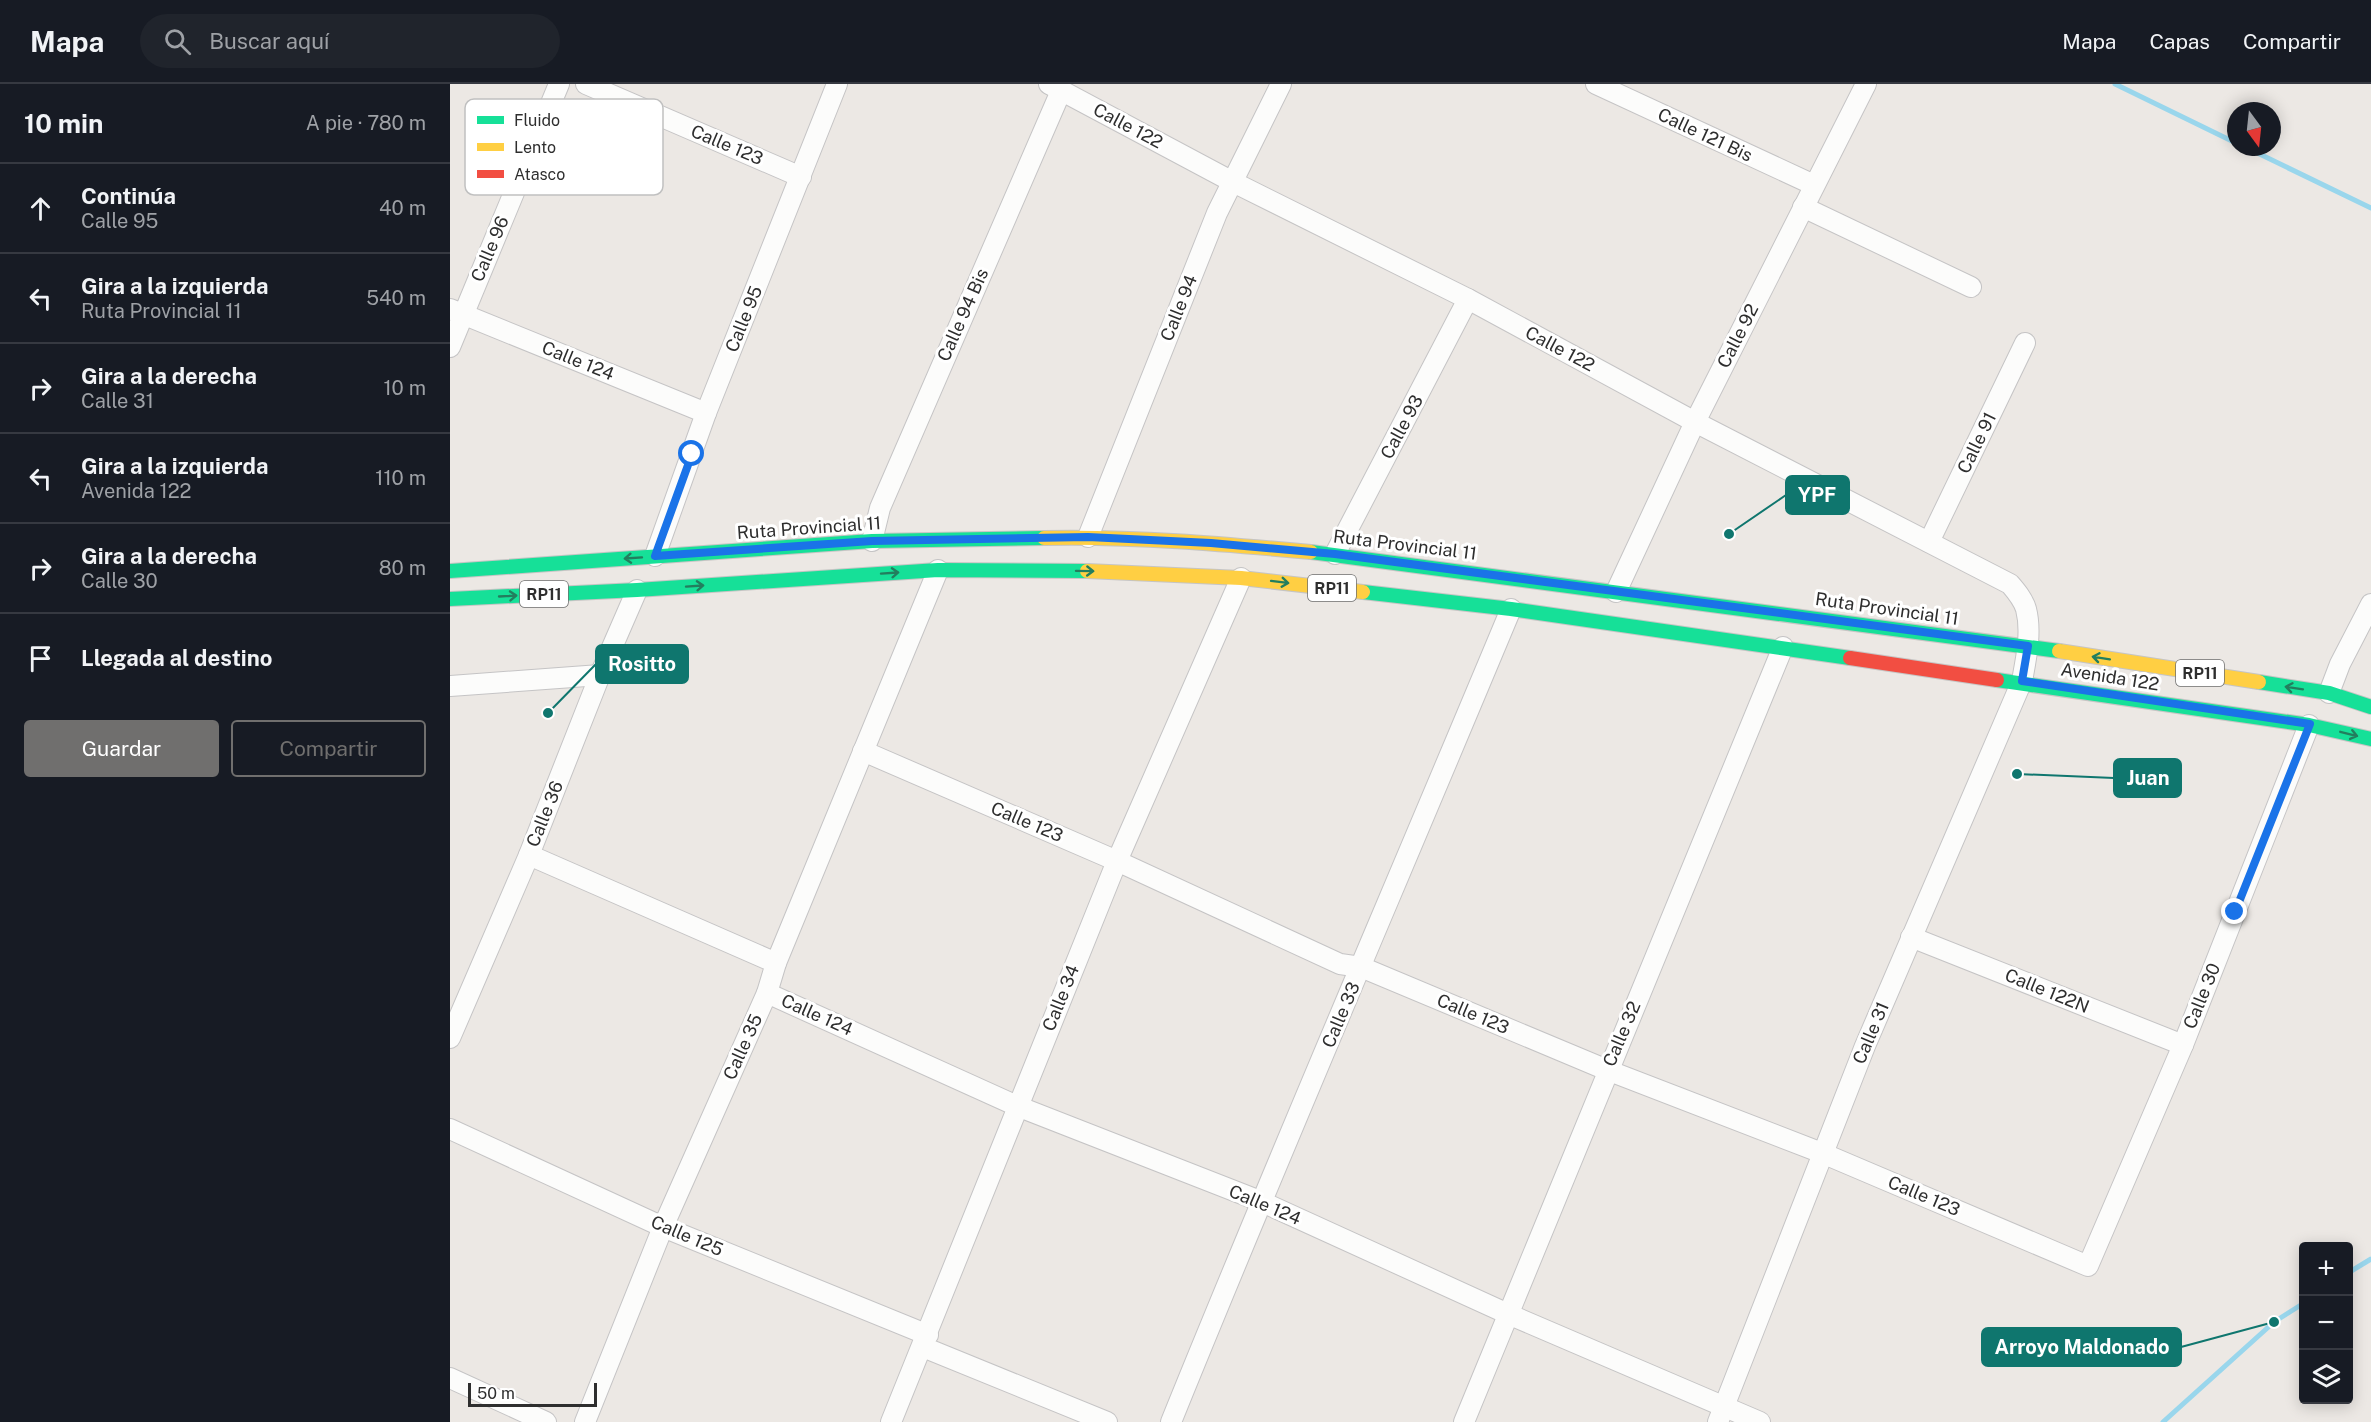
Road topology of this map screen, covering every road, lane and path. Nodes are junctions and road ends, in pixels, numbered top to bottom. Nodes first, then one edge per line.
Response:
1 (559, 84) edge
2 (586, 84) edge
3 (837, 84) edge
4 (1281, 84) edge
5 (1596, 84) edge
6 (1866, 84) edge
7 (1055, 87) edge
8 (552, 99) edge
9 (621, 99) edge
10 (663, 117) edge
11 (801, 177) junction
12 (1231, 181) junction
13 (1814, 186) junction
14 (509, 195) edge
15 (1803, 207) junction
16 (1971, 287) dead end
17 (1468, 299) junction
18 (456, 312) edge
19 (2025, 343) dead end
20 (450, 347) edge
21 (706, 413) junction
22 (1695, 422) junction
23 (1088, 537) junction
24 (872, 541) junction
25 (1929, 542) junction
26 (1335, 554) junction
27 (655, 556) junction
28 (450, 570) edge
29 (938, 570) junction
30 (1241, 578) junction
31 (637, 590) junction
32 (1616, 591) junction
33 (450, 599) edge
34 (2371, 604) edge
35 (1511, 609) junction
36 (2028, 646) junction
37 (1783, 647) junction
38 (600, 675) junction
39 (2022, 681) junction
40 (450, 686) edge
41 (2329, 693) junction
42 (2371, 706) edge
43 (2310, 724) junction
44 (2371, 739) edge
45 (863, 751) junction
46 (529, 855) junction
47 (1117, 861) junction
48 (1911, 937) junction
49 (776, 963) junction
50 (1361, 967) junction
51 (767, 993) junction
52 (450, 1038) edge
53 (2183, 1045) junction
54 (1607, 1070) junction
55 (1017, 1106) junction
56 (450, 1129) edge
57 (1822, 1153) junction
58 (1260, 1201) junction
59 (663, 1227) junction
60 (2088, 1266) joint
61 (1508, 1314) junction
62 (925, 1341) junction
63 (450, 1378) edge
64 (1721, 1414) edge
65 (546, 1422) edge
66 (585, 1422) edge
67 (891, 1422) edge
68 (1107, 1422) edge
69 (1171, 1422) edge
70 (1464, 1422) edge
71 (1760, 1422) edge

1 - 8 street, Calle 96
2 - 9 street, Calle 123
3 - 11 street, Calle 95
4 - 12 street, Calle 94
5 - 13 street, Calle 121 Bis
6 - 13 street, Calle 92
7 - 12 street, Calle 122
7 - 24 street, Calle 94 Bis
10 - 11 street, Calle 123
11 - 21 street, Calle 95
12 - 17 street, Calle 122
12 - 23 street, Calle 94
13 - 15 street, Calle 92
14 - 18 street, Calle 96
15 - 16 street
15 - 22 street, Calle 92
17 - 22 street, Calle 122
17 - 26 street, Calle 93
18 - 20 street, Calle 96
18 - 21 street, Calle 124
19 - 25 street, Calle 91
21 - 27 street, Calle 95
22 - 25 street, Calle 122
22 - 32 street, Calle 92
23 - 24 main road, Ruta Provincial 11 / RP11
23 - 26 main road, Ruta Provincial 11 / RP11
24 - 27 main road, Ruta Provincial 11 / RP11
25 - 36 street, Calle 122
26 - 32 main road, Ruta Provincial 11 / RP11
27 -> 28 main road, Ruta Provincial 11 / RP11
29 -> 30 main road, RP11
31 -> 29 main road, RP11
29 - 45 street, Calle 35
30 -> 35 main road, RP11
30 - 47 street, Calle 34
33 -> 31 main road, RP11
31 - 38 street, Calle 36
32 - 36 main road, Ruta Provincial 11 / RP11
34 - 41 street
35 - 37 main road, RP11
35 - 50 street, Calle 33
36 - 39 street, Calle 31
41 -> 36 main road, Avenida 122 / RP11
37 - 39 main road, RP11
37 - 54 street, Calle 32
38 - 40 street
38 - 46 street, Calle 36
39 - 43 main road, Avenida 122 / RP11
39 - 48 street, Calle 31
41 - 42 main road, Avenida 122 / RP11
43 -> 44 main road, Avenida 122 / RP11
43 - 53 street, Calle 30
45 - 47 street, Calle 123
45 - 49 street, Calle 35
46 - 49 street
46 - 52 street, Calle 36
47 - 50 street, Calle 123
47 - 55 street, Calle 34
48 - 53 street, Calle 122N
48 - 57 street, Calle 31
49 - 51 street, Calle 35
50 - 54 street, Calle 123
50 - 58 street, Calle 33
51 - 55 street, Calle 124
51 - 59 street, Calle 35
53 - 60 street, Calle 30
54 - 57 street, Calle 123
54 - 61 street, Calle 32
55 - 58 street, Calle 124
55 - 62 street, Calle 34
56 - 59 street, Calle 125
57 - 60 street, Calle 123
57 - 64 street, Calle 31
58 - 61 street, Calle 124
58 - 69 street, Calle 33
59 - 62 street, Calle 125
59 - 66 street, Calle 35
61 - 64 street, Calle 124
61 - 70 street, Calle 32
62 - 67 street, Calle 34
62 - 68 street, Calle 125
63 - 65 street
64 - 71 street, Calle 124

